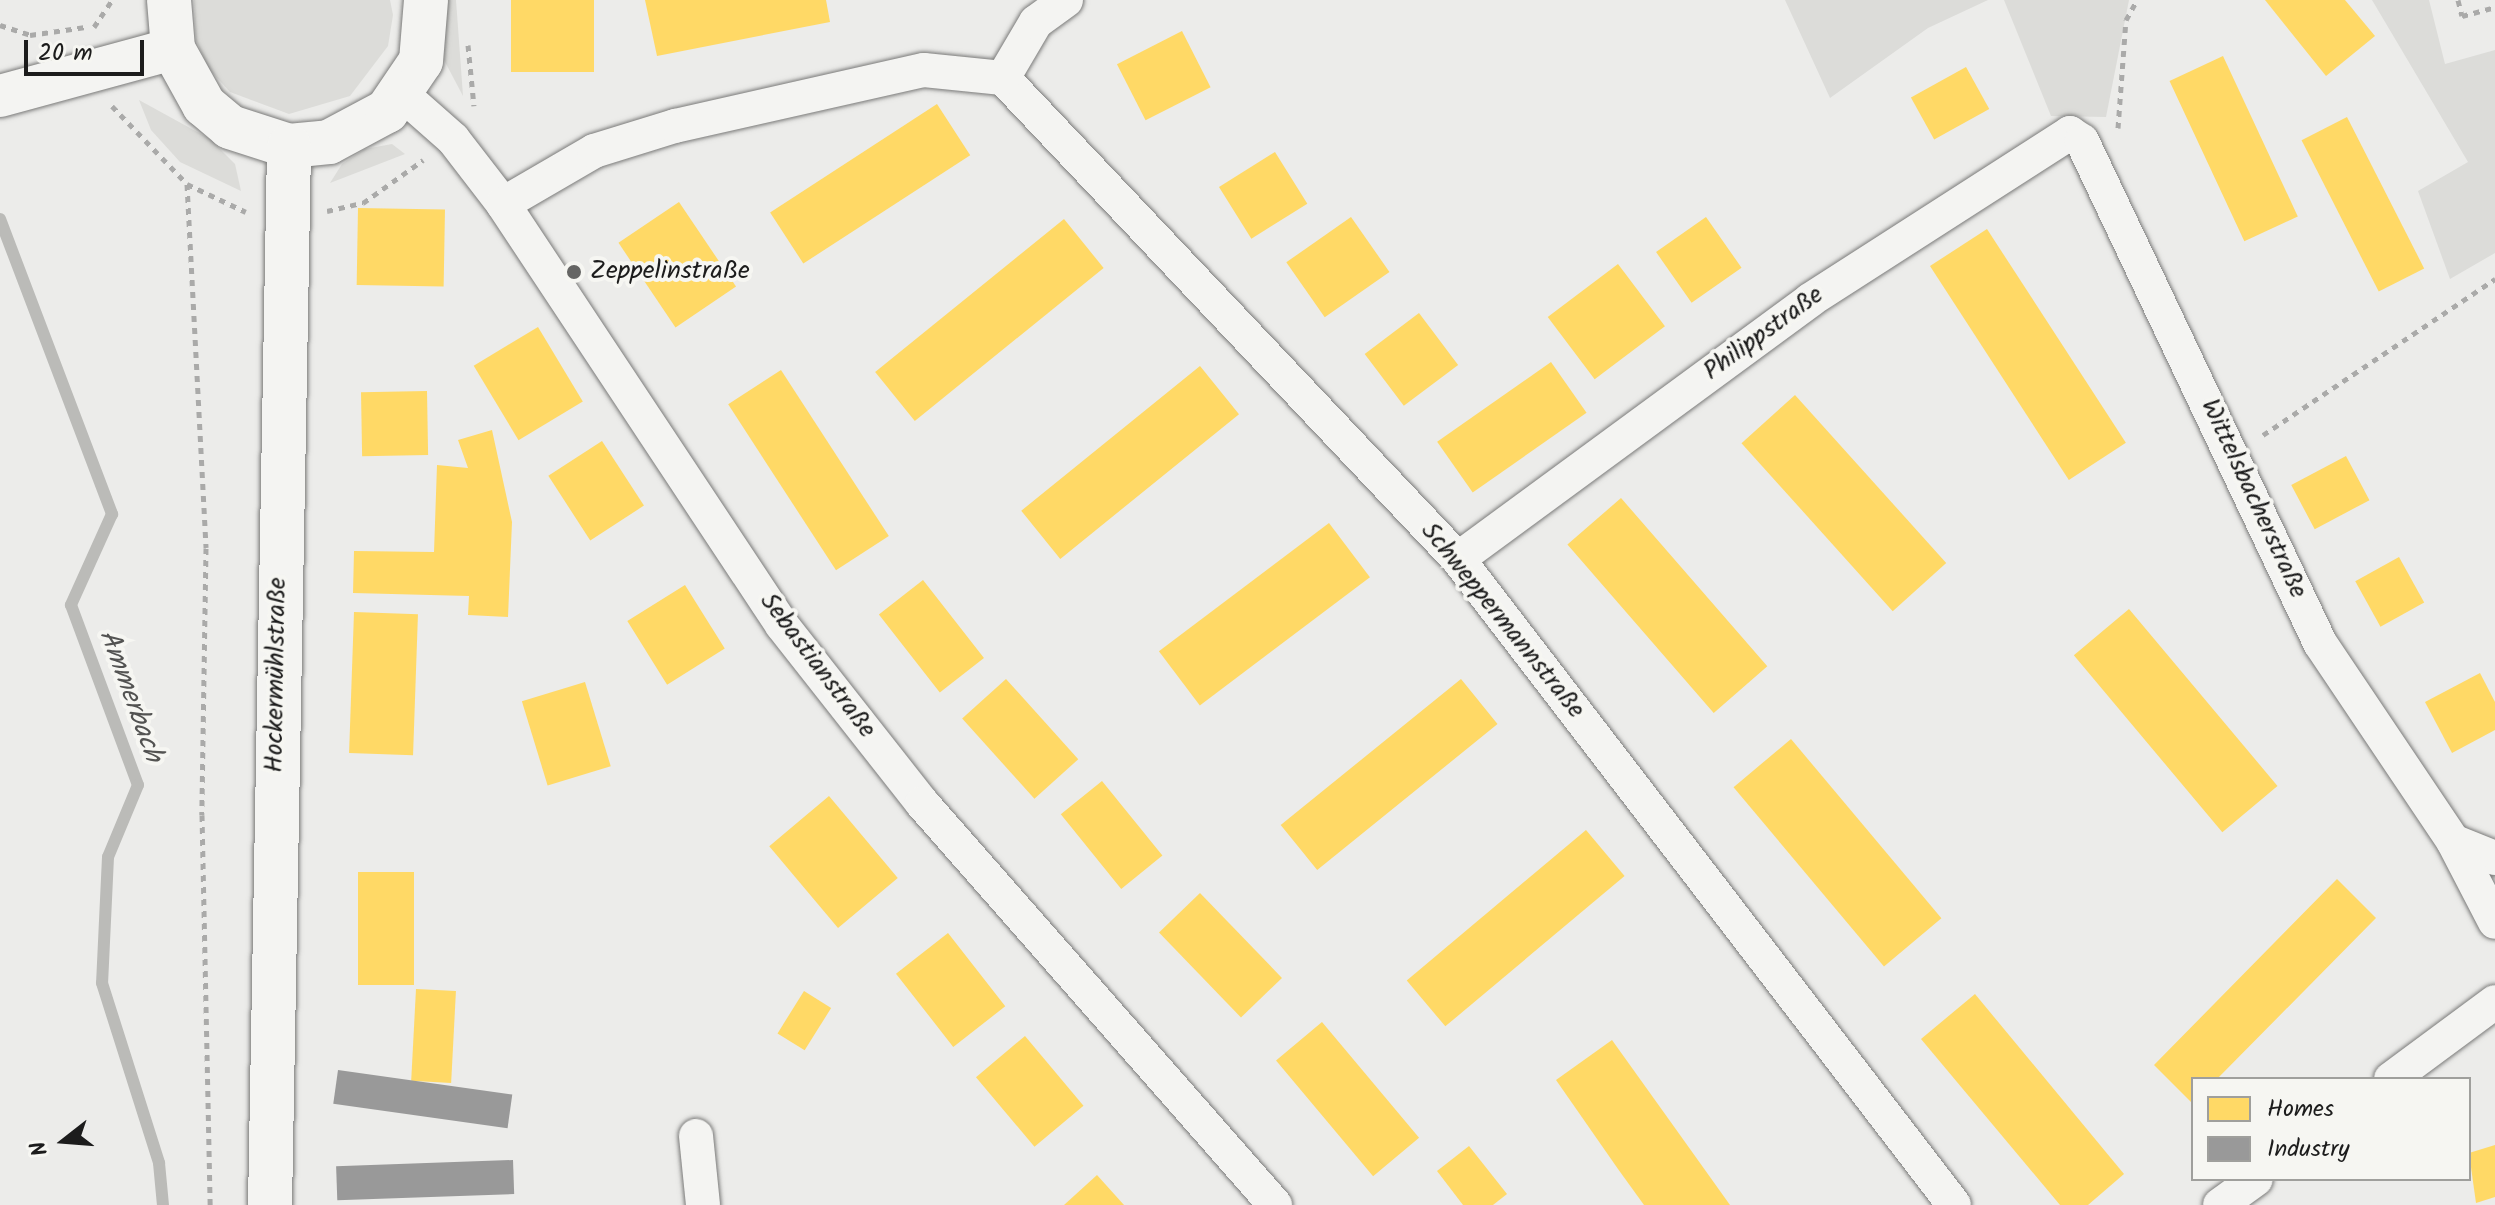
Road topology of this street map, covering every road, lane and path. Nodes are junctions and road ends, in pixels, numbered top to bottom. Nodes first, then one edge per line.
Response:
1 (169, 0) edge
2 (426, 0) edge
3 (1066, 0) edge
4 (2137, 0) edge
5 (2458, 0) edge
6 (2495, 7) edge
7 (0, 25) edge
8 (94, 26) dead end
9 (466, 27) dead end
10 (173, 49) junction
11 (1003, 78) junction
12 (402, 94) junction
13 (7, 95) edge
14 (475, 113) dead end
15 (289, 146) junction
16 (2086, 149) junction
17 (187, 184) dead end
18 (503, 204) junction
19 (2495, 279) edge
20 (2233, 455) junction
21 (1458, 559) junction
22 (2453, 841) junction
23 (2495, 858) edge
24 (2495, 922) edge
25 (2495, 1002) edge
26 (2394, 1077) edge
27 (696, 1136) dead end
28 (2253, 1181) edge
29 (210, 1205) edge
30 (270, 1205) edge
31 (703, 1205) edge
32 (1275, 1205) edge
33 (1954, 1205) edge
34 (2220, 1205) edge

1 - 10 main road
2 - 12 main road
3 - 11 street
4 - 16 path
5 - 6 path
7 - 8 path
9 - 14 path
10 - 13 street
10 - 15 main road
11 - 18 street
11 - 21 street, Schweppermannstraße
12 - 15 main road
12 - 18 street, Sebastianstraße
15 - 30 main road, Hockermühlstraße
16 - 20 street, Wittelsbacherstraße
16 - 21 street, Philippstraße
17 - 29 path
18 - 32 street, Sebastianstraße
19 - 20 path
20 - 22 street, Wittelsbacherstraße
21 - 33 street, Schweppermannstraße
22 - 23 street
22 - 24 street, Wittelsbacherstraße
25 - 26 street
27 - 31 street
28 - 34 street

